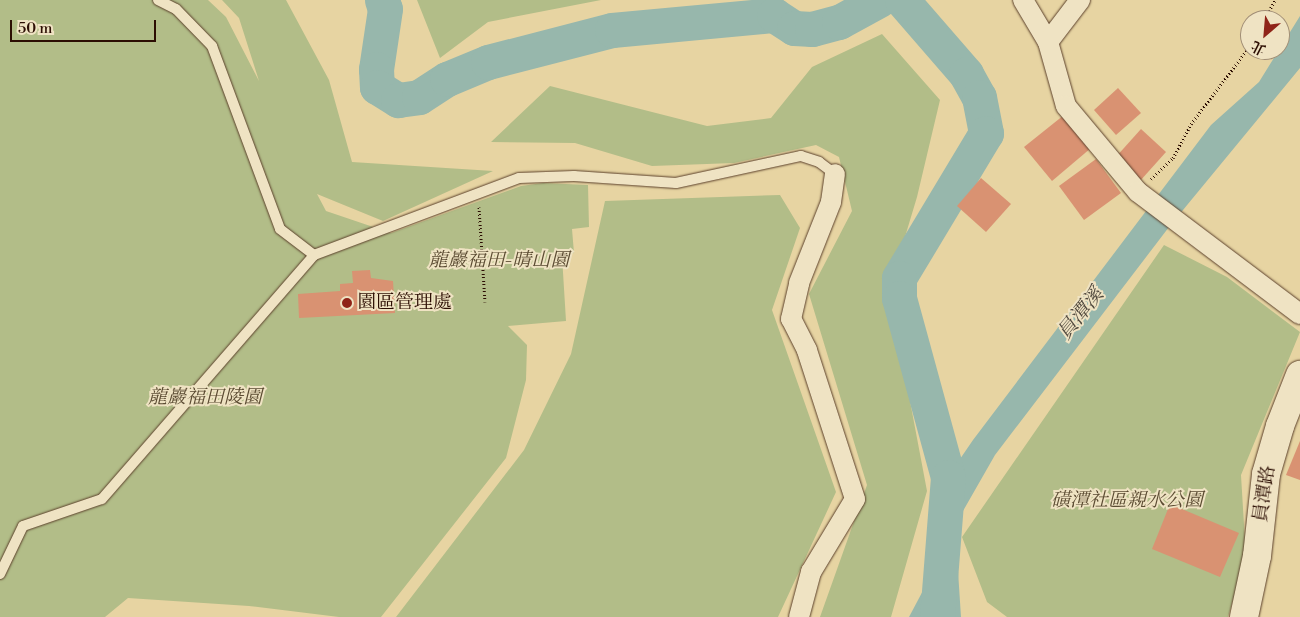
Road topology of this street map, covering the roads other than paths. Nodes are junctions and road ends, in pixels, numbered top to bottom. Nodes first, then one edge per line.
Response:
1 (158, 0) edge
2 (1023, 0) edge
3 (1080, 0) edge
4 (1048, 42) junction
5 (835, 174) joint
6 (314, 255) junction
7 (1300, 314) edge
8 (1300, 375) edge
9 (0, 574) edge
10 (799, 617) edge
11 (1244, 617) edge

1 - 6 lane
2 - 4 street
3 - 4 street
4 - 7 street
5 - 6 lane
5 - 10 street
6 - 9 lane
8 - 11 street, 員潭路

